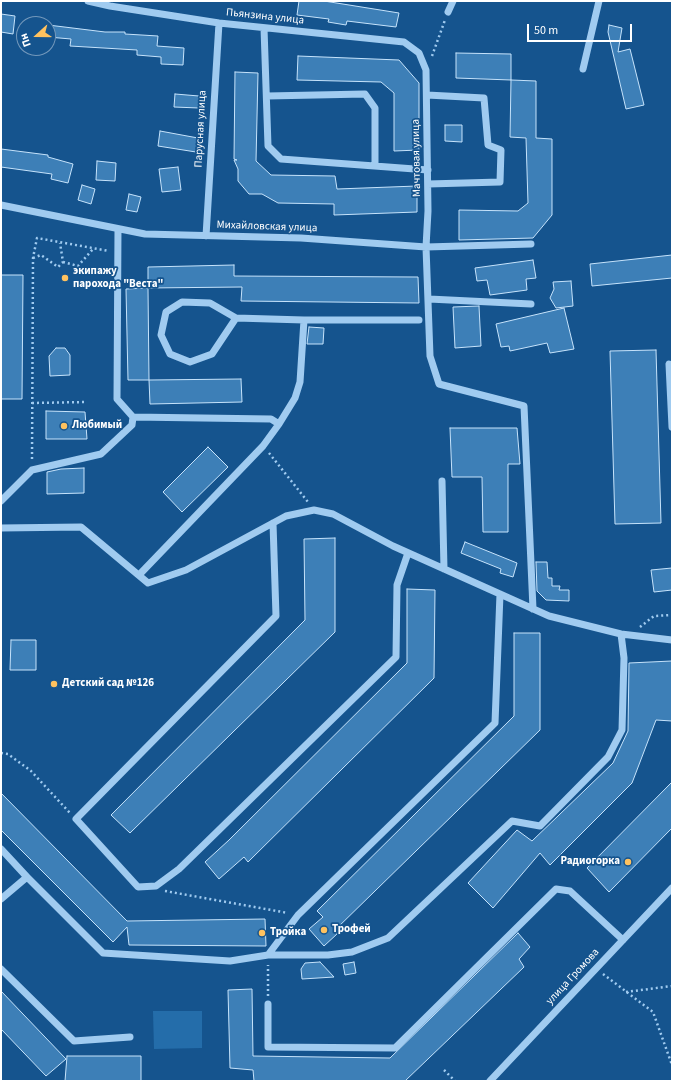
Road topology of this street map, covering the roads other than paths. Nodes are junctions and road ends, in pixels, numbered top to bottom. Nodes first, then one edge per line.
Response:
1 (88, 1) edge
2 (453, 1) edge
3 (599, 1) edge
4 (448, 12) road end
5 (219, 23) junction
6 (264, 28) junction
7 (583, 69) dead end
8 (426, 70) joint
9 (427, 95) junction
10 (267, 96) junction
11 (376, 166) junction
12 (428, 170) junction
13 (428, 184) junction
14 (1, 206) edge
15 (118, 229) junction
16 (206, 236) junction
17 (531, 244) dead end
18 (426, 247) junction
19 (429, 299) junction
20 (531, 304) dead end
21 (236, 318) junction
22 (304, 320) junction
23 (418, 320) dead end
24 (672, 365) edge
25 (133, 417) junction
26 (279, 424) junction
27 (672, 427) edge
28 (442, 482) dead end
29 (1, 500) edge
30 (272, 523) junction
31 (1, 528) edge
32 (408, 553) junction
33 (444, 569) junction
34 (139, 575) junction
35 (500, 594) junction
36 (533, 609) junction
37 (620, 634) junction
38 (672, 640) edge
39 (1, 849) edge
40 (27, 877) junction
41 (672, 888) edge
42 (1, 899) edge
43 (623, 940) junction
44 (268, 955) junction
45 (1, 970) edge
46 (268, 1004) dead end
47 (130, 1037) dead end
48 (490, 1081) edge

1 - 5 street, Пьянзина улица
2 - 4 street
3 - 7 street
5 - 6 street, Пьянзина улица
5 - 16 street, Парусная улица
6 - 8 street, Пьянзина улица
6 - 10 street
8 - 9 street, Мачтовая улица
9 - 12 street, Мачтовая улица
9 - 13 street
10 - 11 street
10 - 11 street
11 - 12 street
12 - 13 street, Мачтовая улица
13 - 18 street, Мачтовая улица
14 - 15 street, Михайловская улица
15 - 16 street, Михайловская улица
15 - 25 street
16 - 18 street, Михайловская улица
17 - 18 street, Михайловская улица
18 - 19 street
19 - 20 street
19 - 36 street
21 - 21 street
21 - 22 street
22 - 23 street
22 - 26 street
24 - 27 street
25 - 26 street
25 - 29 street
26 - 34 street
28 - 33 street
30 - 32 street
30 - 32 street
30 - 34 street
31 - 34 street
32 - 33 street
33 - 35 street
35 - 36 street
35 - 44 street
36 - 37 street
37 - 38 street
37 - 44 street
39 - 40 street
40 - 42 street
40 - 44 street
41 - 43 street, улица Громова
43 - 46 street
43 - 48 street, улица Громова
45 - 47 street

